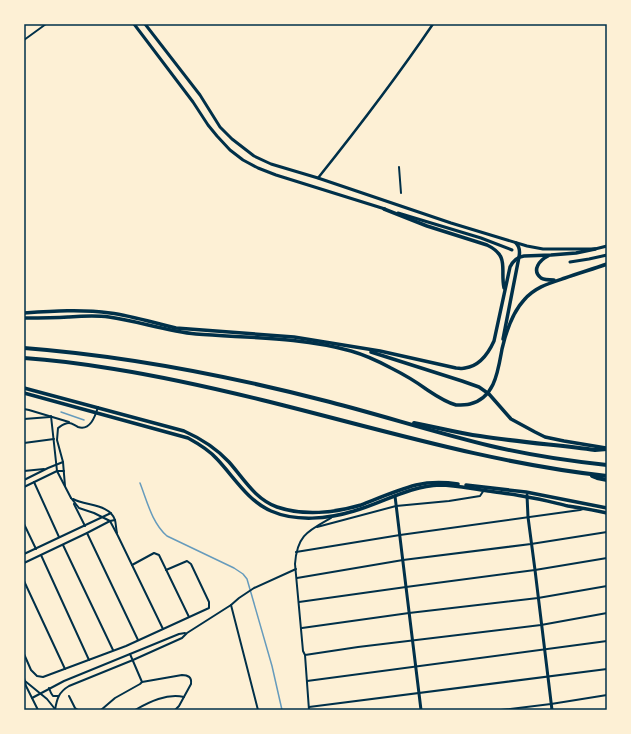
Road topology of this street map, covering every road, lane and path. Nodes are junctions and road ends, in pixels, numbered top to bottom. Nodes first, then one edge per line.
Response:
1 (46, 24) edge
2 (134, 24) edge
3 (145, 24) edge
4 (433, 24) edge
5 (24, 40) edge
6 (399, 167) dead end
7 (318, 178) junction
8 (401, 193) dead end
9 (384, 209) junction
10 (516, 243) junction
11 (607, 246) edge
12 (595, 249) junction
13 (512, 250) dead end
14 (551, 255) junction
15 (607, 255) edge
16 (519, 257) junction
17 (570, 262) dead end
18 (607, 264) edge
19 (558, 280) junction
20 (505, 291) junction
21 (24, 313) edge
22 (24, 318) edge
23 (355, 347) junction
24 (24, 348) edge
25 (503, 348) junction
26 (24, 358) edge
27 (24, 388) edge
28 (24, 393) edge
29 (98, 407) junction
30 (24, 409) edge
31 (96, 413) junction
32 (51, 416) junction
33 (24, 419) edge
34 (400, 421) junction
35 (70, 423) junction
36 (53, 439) junction
37 (57, 440) junction
38 (24, 443) edge
39 (607, 449) edge
40 (63, 462) junction
41 (56, 465) junction
42 (607, 465) edge
43 (48, 468) junction
44 (24, 471) edge
45 (57, 471) junction
46 (64, 471) junction
47 (588, 474) junction
48 (607, 476) edge
49 (24, 480) edge
50 (607, 480) edge
51 (34, 482) junction
52 (24, 487) edge
53 (65, 488) junction
54 (484, 490) junction
55 (527, 494) junction
56 (394, 496) junction
57 (71, 498) junction
58 (396, 506) junction
59 (586, 508) junction
60 (607, 508) edge
61 (607, 512) edge
62 (111, 513) junction
63 (336, 515) junction
64 (103, 517) junction
65 (528, 517) junction
66 (115, 520) junction
67 (110, 521) junction
68 (24, 524) edge
69 (85, 526) junction
70 (313, 528) junction
71 (607, 532) edge
72 (87, 533) junction
73 (400, 535) junction
74 (118, 536) junction
75 (59, 538) junction
76 (531, 544) junction
77 (63, 545) junction
78 (36, 549) junction
79 (296, 552) junction
80 (24, 554) edge
81 (41, 555) junction
82 (607, 558) edge
83 (403, 560) junction
84 (24, 563) edge
85 (132, 565) junction
86 (296, 569) junction
87 (166, 570) junction
88 (535, 570) junction
89 (297, 578) junction
90 (24, 582) edge
91 (607, 586) edge
92 (406, 587) junction
93 (538, 598) junction
94 (299, 602) junction
95 (231, 605) junction
96 (409, 613) junction
97 (607, 613) edge
98 (189, 617) junction
99 (541, 625) junction
100 (302, 628) junction
101 (163, 630) junction
102 (186, 633) junction
103 (138, 640) junction
104 (412, 640) junction
105 (607, 641) edge
106 (113, 650) junction
107 (545, 650) junction
108 (24, 654) edge
109 (130, 654) junction
110 (305, 655) junction
111 (89, 660) junction
112 (133, 660) junction
113 (416, 666) junction
114 (607, 668) edge
115 (65, 669) junction
116 (547, 676) junction
117 (24, 678) edge
118 (25, 681) junction
119 (307, 681) junction
120 (142, 682) junction
121 (49, 688) junction
122 (39, 693) junction
123 (419, 693) junction
124 (607, 695) edge
125 (58, 696) junction
126 (69, 696) dead end
127 (184, 697) junction
128 (32, 698) junction
129 (551, 704) junction
130 (55, 709) edge
131 (309, 709) edge
132 (38, 710) edge
133 (78, 710) edge
134 (101, 710) edge
135 (135, 710) edge
136 (175, 710) edge
137 (258, 710) edge
138 (420, 710) edge
139 (501, 710) edge
140 (552, 710) edge

1 - 5 street
2 - 9 main road
3 - 7 main road
4 - 7 street
6 - 8 street
7 - 10 main road
9 - 13 main road
9 - 20 main road
10 - 12 main road
10 - 16 main road
11 - 12 main road
12 - 14 main road
14 - 16 main road
14 - 19 main road
15 - 17 main road
16 - 20 main road
16 - 25 main road
18 - 19 main road
19 - 25 main road
20 - 23 main road
21 - 23 main road
22 - 25 main road
23 - 39 main road
24 - 34 highway
26 - 47 highway
27 - 29 main road
28 - 31 main road
29 - 31 street
29 - 55 main road
30 - 32 street
31 - 35 street
31 - 63 main road
32 - 33 street
32 - 35 street
32 - 36 street
34 - 39 highway
34 - 42 highway
35 - 37 street
36 - 37 street
36 - 38 street
36 - 41 street
37 - 40 street
40 - 41 street
40 - 46 street
41 - 43 street
41 - 45 street
43 - 44 street
43 - 49 street
45 - 46 street
45 - 51 street
45 - 53 street
46 - 53 street
47 - 48 highway
47 - 50 highway
51 - 52 street
51 - 75 street
53 - 57 street
54 - 55 main road
54 - 56 main road
54 - 58 street
55 - 59 main road
55 - 60 main road
55 - 65 main road
56 - 58 main road
56 - 63 main road
57 - 62 street
57 - 64 street
57 - 69 street
58 - 70 street
58 - 73 main road
59 - 61 main road
59 - 65 street
62 - 64 street
62 - 66 street
63 - 70 street
64 - 67 street
64 - 69 street
65 - 73 street
65 - 76 main road
66 - 67 street
66 - 74 street
67 - 72 street
67 - 74 street
68 - 78 street
69 - 75 street
70 - 79 street
71 - 76 street
72 - 77 street
72 - 103 street
73 - 79 street
73 - 83 main road
74 - 85 street
75 - 78 street
76 - 83 street
76 - 88 main road
77 - 81 street
77 - 106 street
78 - 80 street
79 - 86 street
81 - 84 street
81 - 111 street
82 - 88 street
83 - 89 street
83 - 92 main road
85 - 87 street
85 - 101 street
86 - 89 street
86 - 95 street
87 - 98 street
87 - 98 street
88 - 92 street
88 - 93 main road
89 - 94 street
90 - 115 street
91 - 93 street
92 - 94 street
92 - 96 main road
93 - 96 street
93 - 99 main road
94 - 100 street
95 - 102 street
95 - 137 street
96 - 100 street
96 - 104 main road
97 - 99 street
98 - 101 street
99 - 104 street
99 - 107 main road
100 - 110 street
101 - 103 street
102 - 109 street
102 - 112 street
103 - 106 street
104 - 110 street
104 - 113 main road
105 - 107 street
106 - 111 street
107 - 113 street
107 - 116 main road
108 - 115 street
109 - 112 street
109 - 121 street
110 - 119 street
111 - 115 street
112 - 120 street
112 - 125 street
113 - 119 street
113 - 123 main road
114 - 116 street
116 - 123 street
116 - 129 main road
117 - 118 street
118 - 122 street
118 - 128 street
119 - 131 street
120 - 127 street
120 - 134 street
121 - 122 street
121 - 125 street
122 - 128 street
122 - 130 street
123 - 131 street
123 - 138 main road
124 - 129 street
125 - 130 street
126 - 133 street
127 - 135 street
127 - 136 street
128 - 132 street
129 - 139 street
129 - 140 main road

